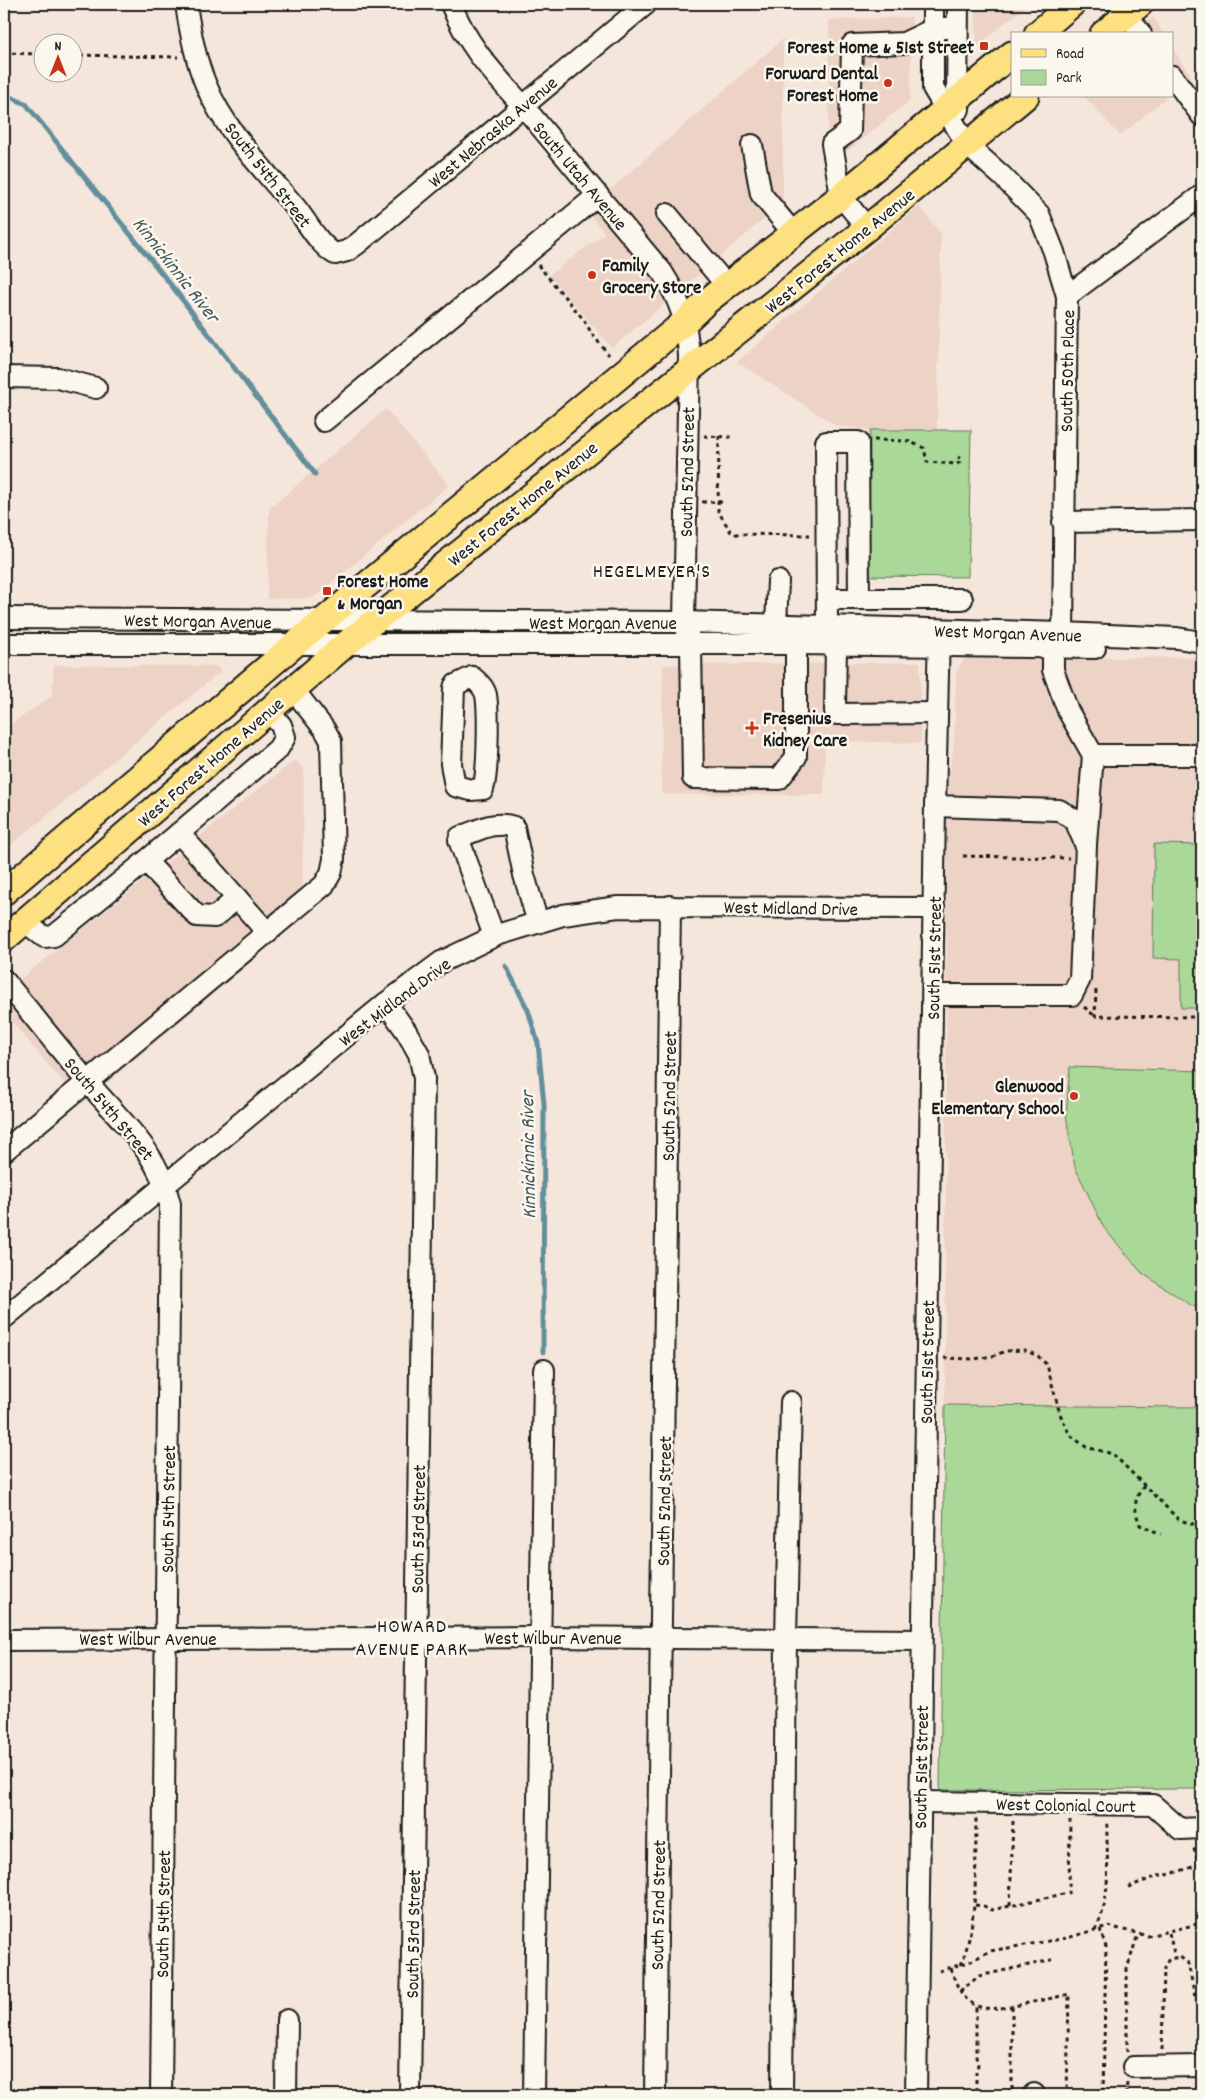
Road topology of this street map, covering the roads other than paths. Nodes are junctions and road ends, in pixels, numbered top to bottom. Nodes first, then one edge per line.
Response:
1 (186, 4) edge
2 (452, 4) edge
3 (646, 4) edge
4 (933, 4) edge
5 (958, 4) edge
6 (1072, 4) edge
7 (1132, 14) edge
8 (957, 27) junction
9 (933, 29) junction
10 (1039, 32) edge
11 (1106, 32) edge
12 (1011, 55) edge
13 (1174, 79) edge
14 (1024, 98) edge
15 (522, 105) junction
16 (951, 106) junction
17 (1202, 116) edge
18 (752, 145) dead end
19 (967, 145) junction
20 (598, 195) junction
21 (1202, 195) edge
22 (841, 196) junction
23 (667, 214) dead end
24 (867, 228) junction
25 (794, 234) junction
26 (335, 254) joint
27 (727, 286) junction
28 (1067, 296) junction
29 (686, 321) junction
30 (688, 371) junction
31 (4, 377) edge
32 (96, 388) dead end
33 (324, 421) dead end
34 (1202, 520) edge
35 (1063, 522) junction
36 (778, 581) dead end
37 (962, 598) dead end
38 (827, 599) junction
39 (859, 599) junction
40 (4, 618) edge
41 (375, 620) junction
42 (323, 621) junction
43 (684, 622) junction
44 (776, 625) junction
45 (827, 626) junction
46 (939, 638) junction
47 (1058, 640) junction
48 (1202, 642) edge
49 (348, 643) junction
50 (474, 643) junction
51 (4, 644) edge
52 (295, 644) junction
53 (692, 644) junction
54 (796, 644) junction
55 (836, 644) junction
56 (1202, 646) edge
57 (472, 677) junction
58 (293, 689) junction
59 (268, 711) junction
60 (937, 713) junction
61 (1092, 755) junction
62 (1202, 755) edge
63 (935, 806) junction
64 (179, 833) junction
65 (1086, 852) junction
66 (146, 862) junction
67 (4, 892) edge
68 (236, 898) junction
69 (670, 906) junction
70 (934, 908) junction
71 (24, 921) junction
72 (538, 922) junction
73 (267, 932) junction
74 (494, 936) junction
75 (4, 939) edge
76 (4, 980) edge
77 (933, 995) junction
78 (386, 1003) junction
79 (87, 1082) junction
80 (4, 1151) edge
81 (166, 1184) junction
82 (4, 1318) edge
83 (544, 1370) dead end
84 (791, 1402) dead end
85 (539, 1637) junction
86 (165, 1638) junction
87 (416, 1638) junction
88 (660, 1638) junction
89 (786, 1638) junction
90 (4, 1640) edge
91 (922, 1640) junction
92 (920, 1802) junction
93 (1195, 1828) edge
94 (287, 2020) dead end
95 (1129, 2066) road end
96 (1202, 2066) edge
97 (161, 2095) edge
98 (286, 2095) edge
99 (410, 2095) edge
100 (534, 2095) edge
101 (655, 2095) edge
102 (782, 2095) edge
103 (916, 2095) edge

1 - 26 street, South 54th Street
2 - 15 street
3 - 15 street, West Nebraska Avenue
4 - 9 street
5 - 8 street
6 - 10 main road
7 - 11 main road
8 - 9 street
8 - 16 street
9 - 16 street
9 - 22 street
12 - 16 main road, West Forest Home Avenue
13 - 17 street
14 - 19 main road, West Forest Home Avenue
15 - 20 street, South Utah Avenue
15 - 26 street, West Nebraska Avenue
16 - 19 street
16 - 22 main road, West Forest Home Avenue
18 - 25 street
19 - 24 main road, West Forest Home Avenue
19 - 28 street, South 50th Place
20 - 29 street, South Utah Avenue
20 - 33 street
21 - 28 street
22 - 24 street
22 - 25 main road, West Forest Home Avenue
23 - 27 street
24 - 30 main road, West Forest Home Avenue
25 - 27 main road, West Forest Home Avenue
27 - 29 main road, West Forest Home Avenue
28 - 35 street, South 50th Place
29 - 30 street, South 52nd Street
29 - 42 main road, West Forest Home Avenue
30 - 41 main road, West Forest Home Avenue
30 - 43 street, South 52nd Street
31 - 32 street
34 - 35 street
35 - 47 street, South 50th Place
36 - 44 street
37 - 39 street
38 - 39 street
38 - 39 street
38 - 45 street
40 - 42 street, West Morgan Avenue
41 - 42 street, West Morgan Avenue
41 - 43 street, West Morgan Avenue
41 - 49 main road, West Forest Home Avenue
42 - 52 main road, West Forest Home Avenue
43 - 44 street, West Morgan Avenue
43 - 53 street
44 - 45 street, West Morgan Avenue
45 - 46 street, West Morgan Avenue
46 - 47 street, West Morgan Avenue
46 - 55 street, West Morgan Avenue
46 - 60 street, South 51st Street
47 - 48 street, West Morgan Avenue
47 - 56 street, West Morgan Avenue
47 - 61 street, South 50th Place
49 - 50 street, West Morgan Avenue
49 - 52 street, West Morgan Avenue
49 - 58 main road, West Forest Home Avenue
50 - 53 street, West Morgan Avenue
50 - 57 street
51 - 52 street, West Morgan Avenue
52 - 67 main road, West Forest Home Avenue
53 - 54 street, West Morgan Avenue
53 - 54 street
54 - 55 street, West Morgan Avenue
55 - 60 street
57 - 57 street
58 - 59 main road, West Forest Home Avenue
58 - 73 street
59 - 64 street
59 - 71 main road, West Forest Home Avenue
60 - 63 street, South 51st Street
61 - 62 street
61 - 65 street
63 - 65 street
63 - 70 street, South 51st Street
64 - 66 street
64 - 68 street
65 - 77 street
66 - 68 street
66 - 71 street
68 - 73 street
69 - 70 street, West Midland Drive
69 - 72 street, West Midland Drive
69 - 88 street, South 52nd Street
70 - 77 street, South 51st Street
71 - 75 main road, West Forest Home Avenue
72 - 74 street, West Midland Drive
72 - 74 street
73 - 79 street
74 - 78 street, West Midland Drive
76 - 79 street, South 54th Street
77 - 91 street, South 51st Street
78 - 81 street, West Midland Drive
78 - 87 street, South 53rd Street
79 - 80 street
79 - 81 street, South 54th Street
81 - 82 street, West Midland Drive
81 - 86 street, South 54th Street
83 - 85 street
84 - 89 street
85 - 87 street, West Wilbur Avenue
85 - 88 street, West Wilbur Avenue
85 - 100 street
86 - 87 street, West Wilbur Avenue
86 - 90 street, West Wilbur Avenue
86 - 97 street, South 54th Street
87 - 99 street, South 53rd Street
88 - 89 street, West Wilbur Avenue
88 - 101 street, South 52nd Street
89 - 91 street, West Wilbur Avenue
89 - 102 street
91 - 92 street, South 51st Street
92 - 93 street, West Colonial Court
92 - 103 street, South 51st Street
94 - 98 street
95 - 96 street

